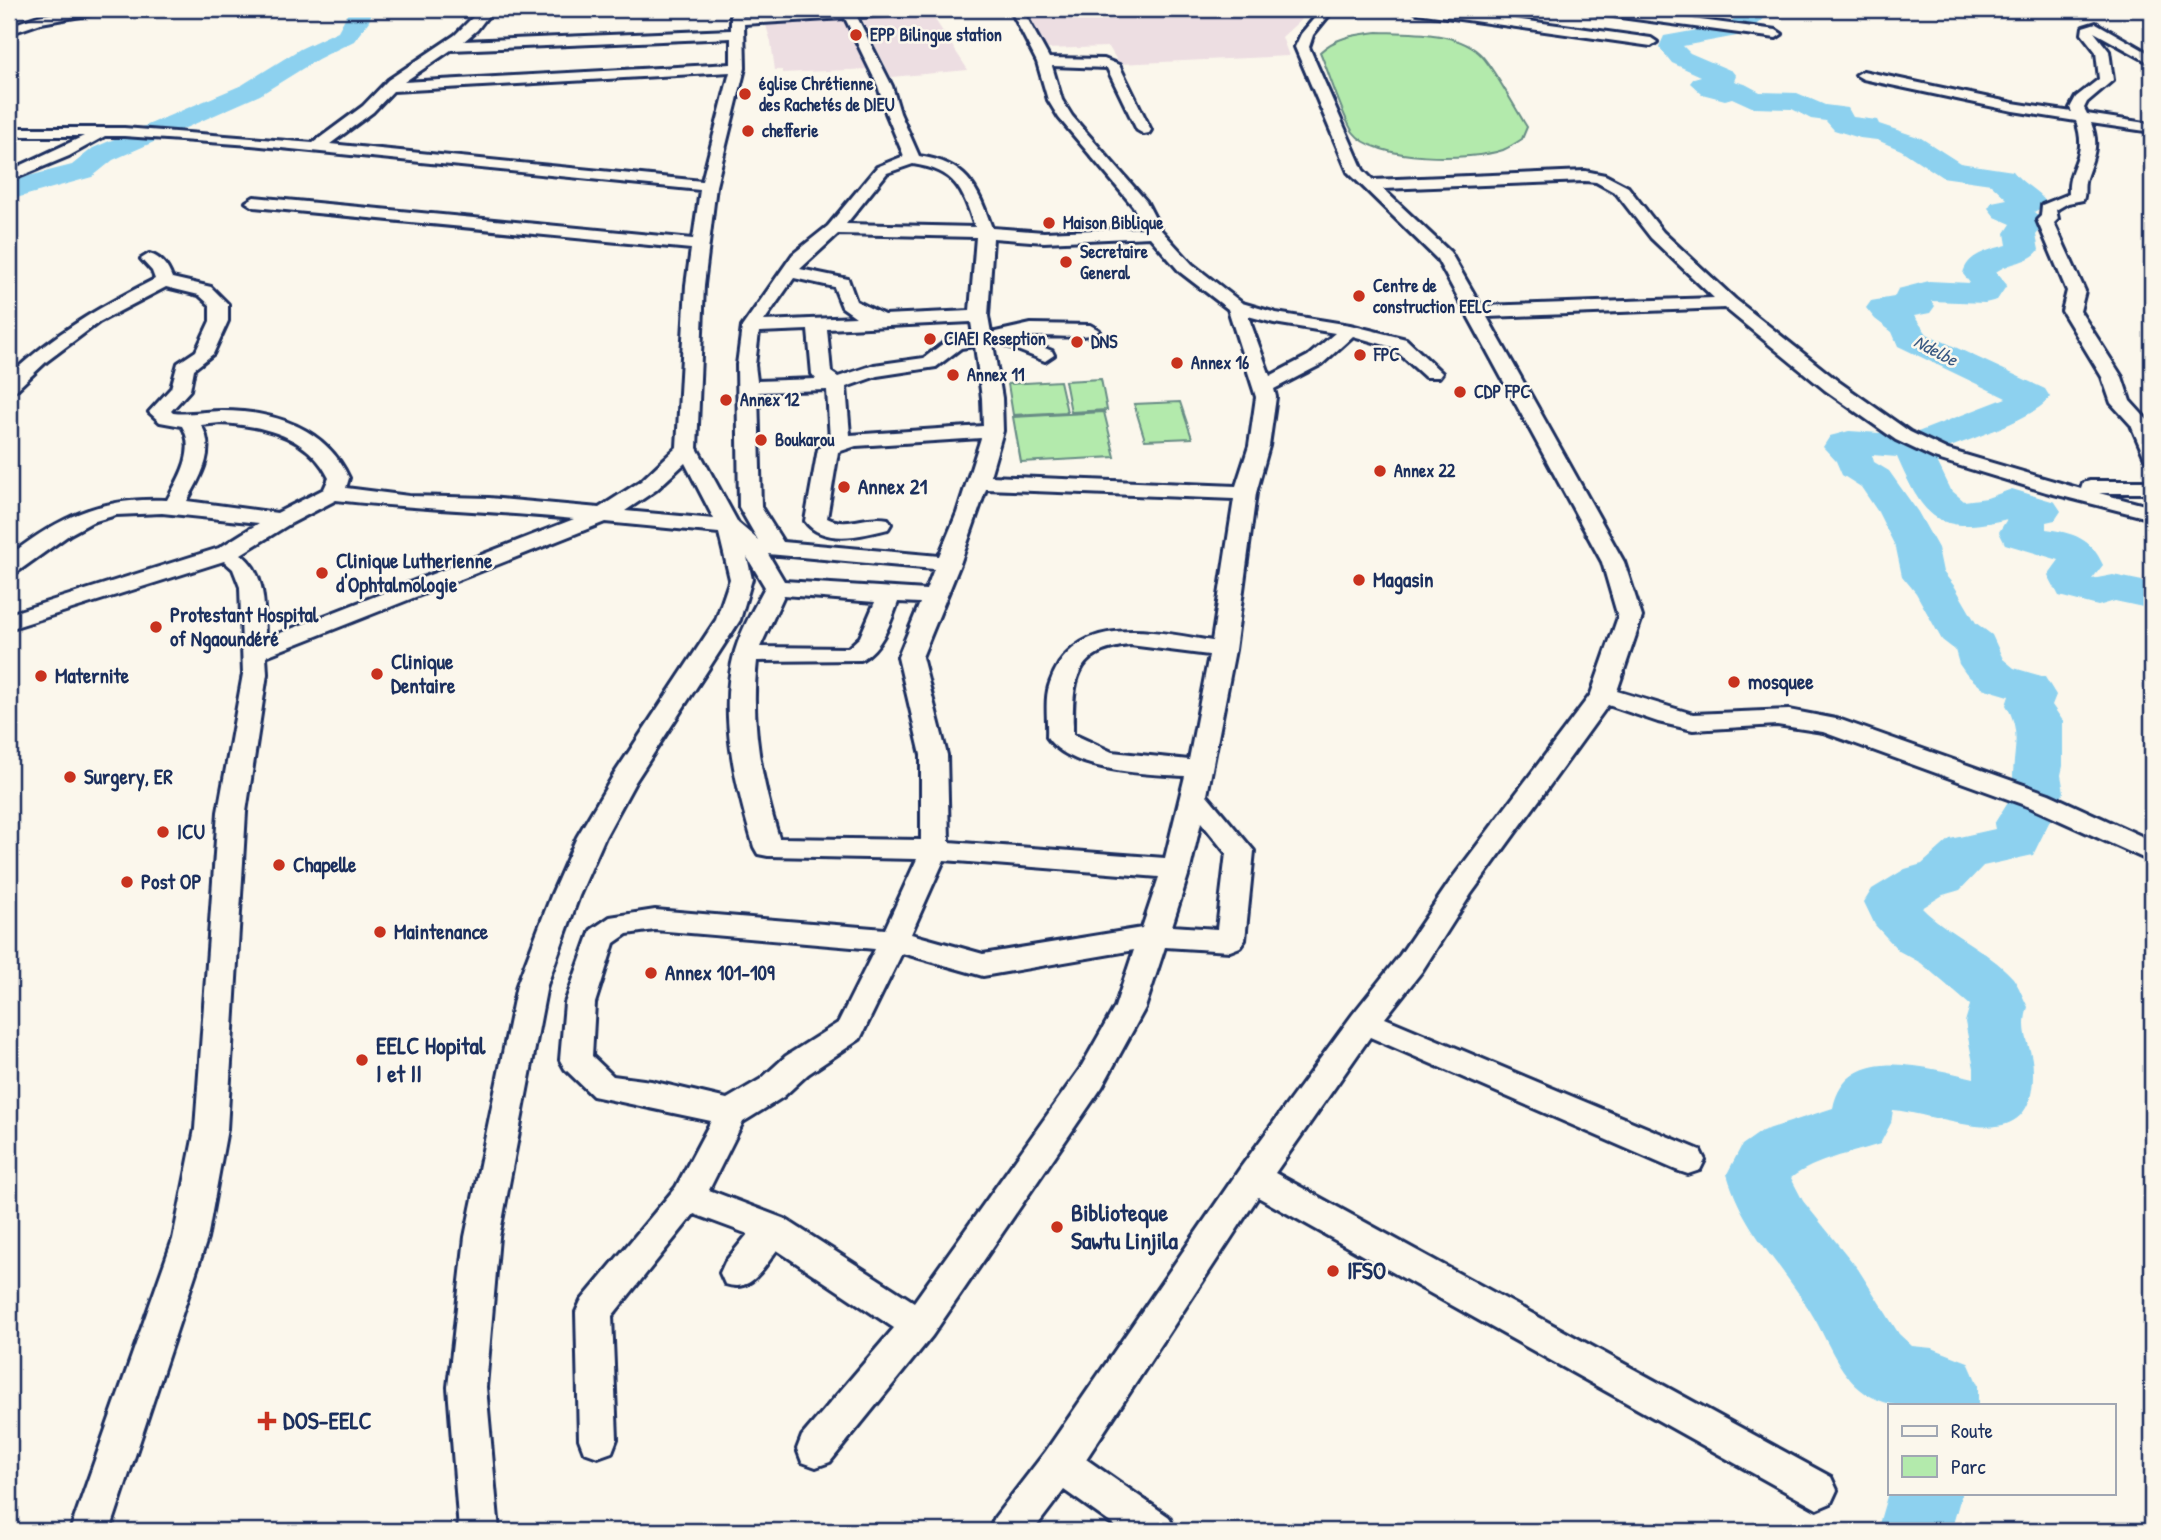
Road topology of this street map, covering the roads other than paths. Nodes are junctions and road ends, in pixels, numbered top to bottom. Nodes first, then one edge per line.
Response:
1 (98, 9) edge
2 (491, 9) edge
3 (924, 9) edge
4 (1016, 9) edge
5 (1328, 9) edge
6 (1417, 9) edge
7 (1591, 9) edge
8 (849, 14) junction
9 (736, 21) edge
10 (1726, 27) joint
11 (9, 30) edge
12 (1745, 30) joint
13 (1776, 34) dead end
14 (1651, 42) dead end
15 (448, 46) junction
16 (2152, 60) edge
17 (1044, 62) junction
18 (738, 68) junction
19 (1863, 75) dead end
20 (389, 87) junction
21 (2080, 115) junction
22 (2152, 128) edge
23 (1144, 130) dead end
24 (9, 132) edge
25 (101, 133) junction
26 (170, 136) joint
27 (317, 147) junction
28 (913, 159) junction
29 (9, 176) edge
30 (1369, 185) junction
31 (708, 186) junction
32 (254, 202) dead end
33 (834, 229) junction
34 (985, 232) junction
35 (1154, 232) junction
36 (701, 245) junction
37 (149, 260) dead end
38 (789, 272) junction
39 (164, 281) junction
40 (1729, 303) junction
41 (1236, 307) junction
42 (1473, 312) junction
43 (883, 321) junction
44 (817, 324) junction
45 (751, 327) junction
46 (1090, 330) dead end
47 (1350, 330) junction
48 (987, 331) junction
49 (1045, 355) dead end
50 (1432, 373) dead end
51 (836, 384) junction
52 (9, 386) edge
53 (748, 387) junction
54 (1264, 387) junction
55 (190, 421) junction
56 (993, 431) junction
57 (840, 442) junction
58 (687, 448) junction
59 (2152, 454) edge
60 (979, 482) junction
61 (2152, 487) edge
62 (2053, 488) junction
63 (333, 493) junction
64 (1245, 493) junction
65 (172, 509) junction
66 (2152, 513) edge
67 (603, 515) junction
68 (279, 520) junction
69 (880, 524) dead end
70 (729, 527) junction
71 (752, 546) junction
72 (776, 548) junction
73 (227, 553) junction
74 (949, 564) junction
75 (9, 567) edge
76 (776, 587) junction
77 (889, 595) junction
78 (935, 597) junction
79 (9, 622) edge
80 (1223, 650) junction
81 (254, 652) junction
82 (747, 654) junction
83 (1603, 695) junction
84 (1198, 769) junction
85 (1194, 797) junction
86 (935, 850) junction
87 (2152, 853) edge
88 (1176, 869) junction
89 (1156, 936) junction
90 (894, 940) junction
91 (1364, 1023) junction
92 (731, 1113) junction
93 (1688, 1160) dead end
94 (1253, 1177) junction
95 (688, 1197) junction
96 (773, 1229) junction
97 (738, 1273) dead end
98 (919, 1325) junction
99 (598, 1439) dead end
100 (816, 1450) dead end
101 (1060, 1464) junction
102 (1817, 1490) dead end
103 (90, 1531) edge
104 (479, 1531) edge
105 (1009, 1531) edge
106 (1155, 1531) edge

1 - 11 street
2 - 15 street
3 - 8 street
4 - 17 street
5 - 30 street
6 - 14 street
7 - 10 street
8 - 9 street
8 - 28 street
9 - 15 street
9 - 18 street
10 - 12 street
12 - 13 street
15 - 20 street
16 - 21 street
17 - 23 street
17 - 35 street
18 - 20 street
18 - 31 street
19 - 21 street
20 - 27 street
21 - 22 street
21 - 59 street
24 - 25 street
25 - 26 street
25 - 29 street
26 - 27 street
27 - 31 street
28 - 33 street
28 - 34 street
30 - 40 street
30 - 42 street
31 - 36 street
32 - 36 street
33 - 34 street
33 - 38 street
34 - 35 street
34 - 48 street
35 - 41 street
36 - 58 street
37 - 39 street
38 - 43 street
38 - 45 street
39 - 52 street
39 - 55 street
40 - 42 street
40 - 62 street
41 - 47 street
41 - 54 street
42 - 83 street
43 - 44 street
43 - 48 street
44 - 45 street
44 - 51 street
45 - 53 street
46 - 48 street
47 - 50 street
47 - 54 street
48 - 49 street
48 - 51 street
48 - 56 street
51 - 53 street
51 - 57 street
53 - 72 street
54 - 64 street
55 - 63 street
55 - 65 street
56 - 57 street
56 - 60 street
57 - 69 street
58 - 67 street
58 - 70 street
60 - 64 street
60 - 74 street
61 - 62 street
62 - 66 street
63 - 67 street
63 - 68 street
64 - 80 street
65 - 68 street
65 - 75 street
67 - 70 street
67 - 81 street
68 - 73 street
70 - 71 street
70 - 104 street
71 - 72 street
71 - 76 street
72 - 74 street
73 - 79 street
73 - 81 street
74 - 78 street
76 - 77 street
76 - 82 street
77 - 78 street
77 - 82 street
78 - 86 street
80 - 84 street
80 - 84 street
81 - 103 street
82 - 86 street
83 - 87 street
83 - 91 street
84 - 85 street
85 - 88 street
85 - 89 street
86 - 88 street
86 - 90 street
88 - 89 street
89 - 90 street
89 - 98 street
90 - 92 street
90 - 92 street
91 - 93 street
91 - 94 street
92 - 95 street
94 - 101 street
94 - 102 street
95 - 96 street
95 - 99 street
96 - 97 street
96 - 98 street
98 - 100 street
101 - 105 street
101 - 106 street

